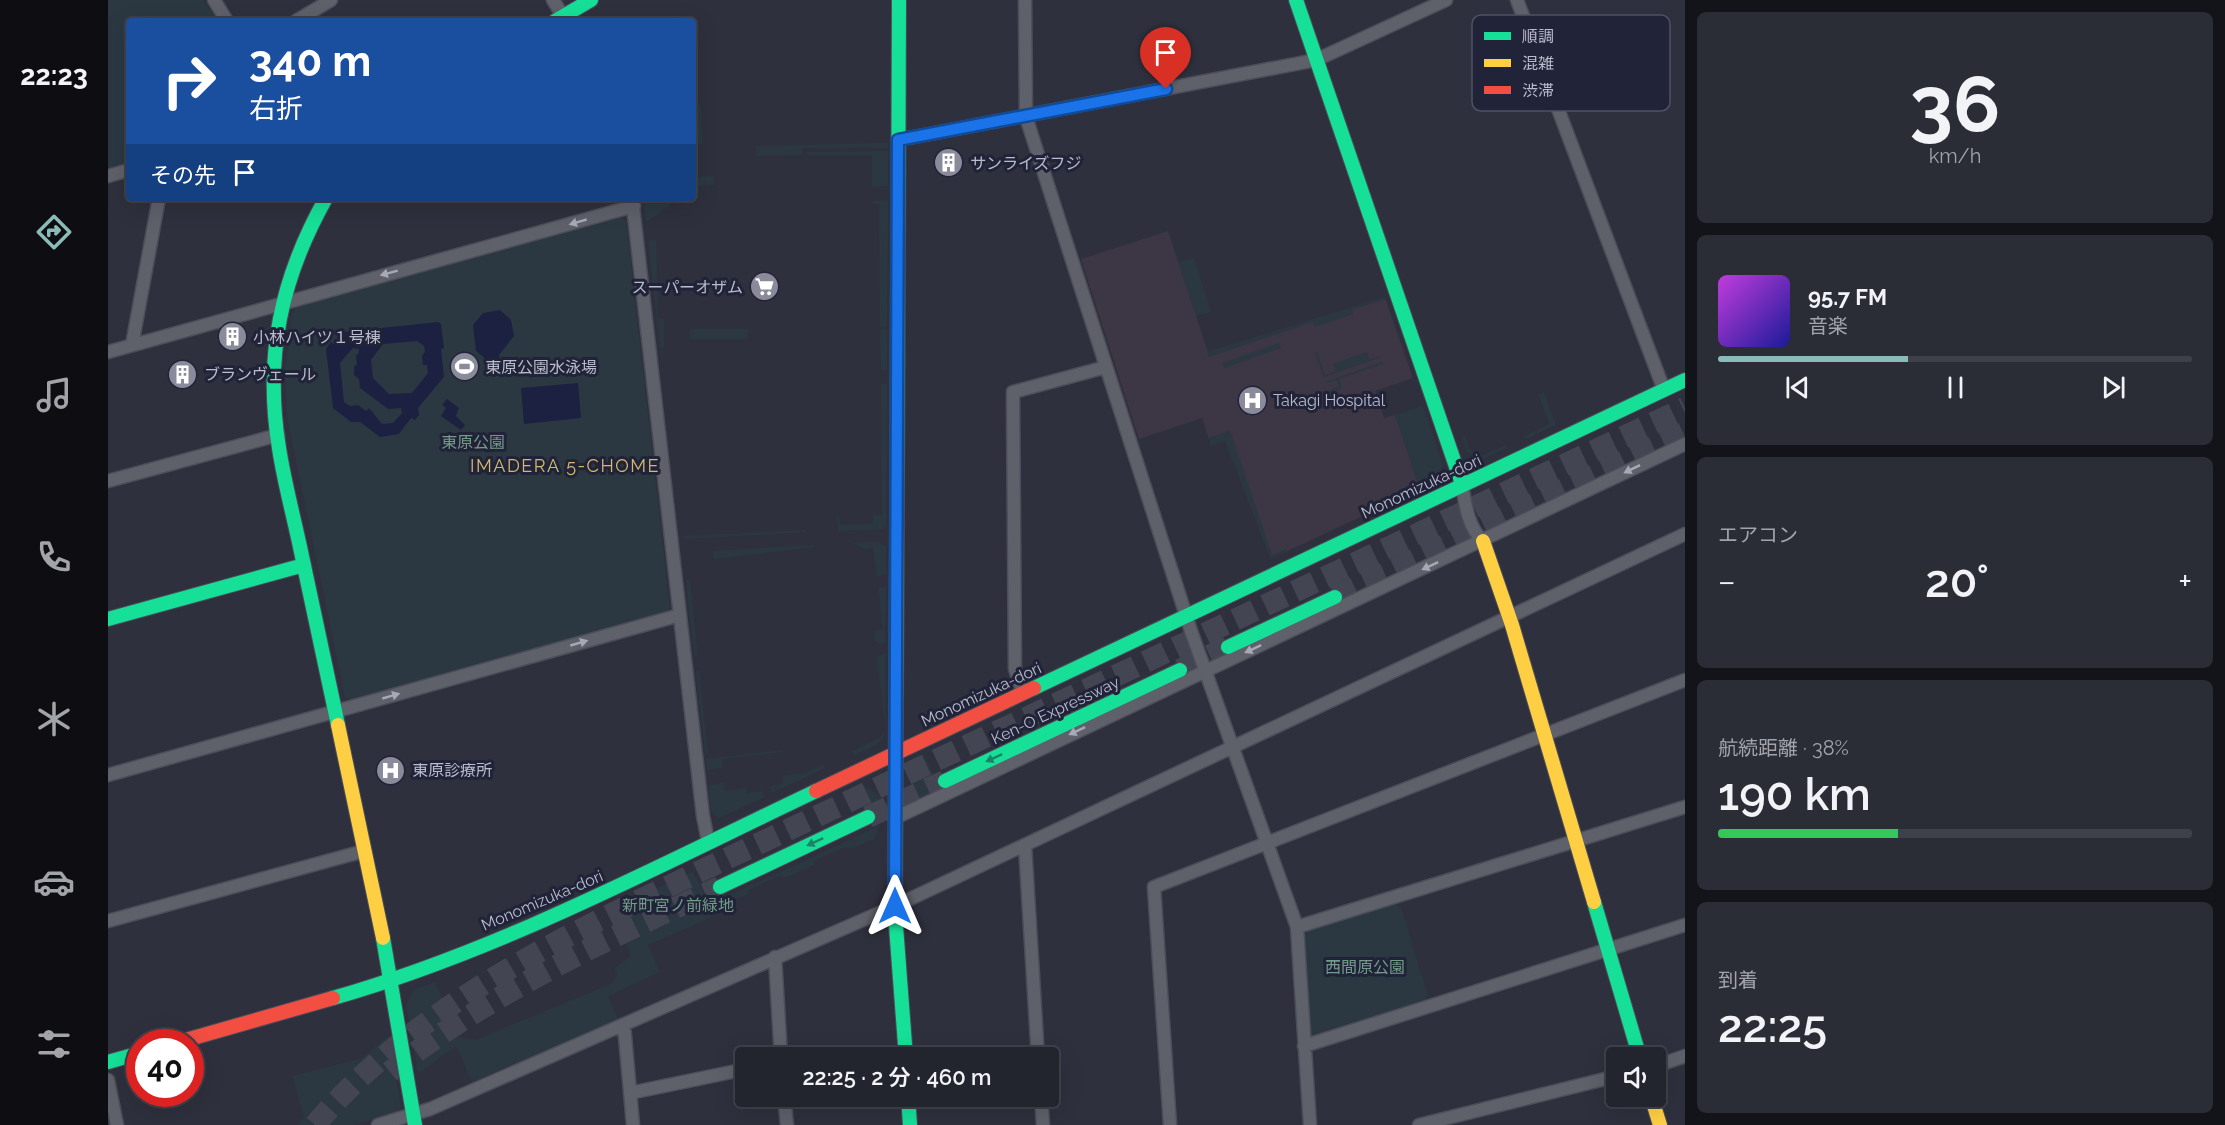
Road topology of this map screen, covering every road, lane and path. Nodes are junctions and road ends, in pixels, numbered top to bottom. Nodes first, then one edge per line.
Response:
1 (214, 0) edge
2 (331, 0) edge
3 (553, 0) edge
4 (591, 0) edge
5 (900, 0) edge
6 (1025, 0) edge
7 (1296, 0) edge
8 (1446, 0) edge
9 (1517, 0) edge
10 (1523, 15) edge
11 (225, 18) edge
12 (301, 18) edge
13 (560, 18) edge
14 (564, 18) edge
15 (1316, 60) junction
16 (1559, 111) edge
17 (1026, 117) junction
18 (898, 140) junction
19 (126, 171) edge
20 (108, 176) edge
21 (158, 201) edge
22 (324, 201) edge
23 (633, 202) edge
24 (282, 303) junction
25 (132, 345) junction
26 (108, 352) edge
27 (1106, 367) junction
28 (1685, 380) edge
29 (1664, 390) junction
30 (278, 435) junction
31 (1685, 444) edge
32 (108, 482) edge
33 (1462, 484) junction
34 (1685, 534) edge
35 (1483, 541) junction
36 (304, 565) junction
37 (1335, 597) tunnel mouth
38 (680, 615) junction
39 (1186, 615) junction
40 (1509, 616) junction
41 (108, 619) edge
42 (1228, 647) tunnel mouth
43 (1180, 670) tunnel mouth
44 (1205, 671) junction
45 (1685, 680) edge
46 (1023, 692) junction
47 (335, 711) junction
48 (1545, 735) junction
49 (1231, 747) junction
50 (895, 753) junction
51 (108, 775) edge
52 (945, 781) tunnel mouth
53 (1685, 807) edge
54 (868, 817) tunnel mouth
55 (895, 818) junction
56 (1576, 841) junction
57 (708, 842) junction
58 (1266, 843) junction
59 (1025, 845) junction
60 (364, 851) junction
61 (720, 887) tunnel mouth
62 (895, 906) junction
63 (108, 921) edge
64 (1685, 925) edge
65 (1297, 927) junction
66 (1608, 949) junction
67 (775, 957) junction
68 (391, 980) junction
69 (624, 1025) junction
70 (204, 1035) edge
71 (1304, 1046) junction
72 (781, 1047) edge
73 (905, 1047) edge
74 (1037, 1047) edge
75 (1637, 1047) edge
76 (1685, 1056) edge
77 (126, 1057) edge
78 (108, 1062) edge
79 (1666, 1063) edge
80 (735, 1071) edge
81 (1606, 1079) edge
82 (108, 1080) edge
83 (630, 1093) junction
84 (785, 1107) edge
85 (909, 1107) edge
86 (1042, 1107) edge
87 (1654, 1107) edge
88 (414, 1120) edge
89 (117, 1125) edge
90 (378, 1125) edge
91 (633, 1125) edge
92 (787, 1125) edge
93 (910, 1125) edge
94 (1043, 1125) edge
95 (1170, 1125) edge
96 (1310, 1125) edge
97 (1419, 1125) edge
98 (1660, 1125) edge

1 - 11 street
2 - 12 street
3 - 13 street
4 - 14 main road
5 - 18 main road
6 - 17 street
7 - 15 main road
8 - 15 street
9 - 10 street
15 - 17 street
15 - 33 main road
16 - 29 street
17 - 18 street
17 - 27 street
18 - 50 main road
19 - 20 street
21 - 25 street
22 - 24 main road
23 -> 24 street
23 - 38 street
24 - 25 street
24 - 30 main road
25 - 26 street
27 - 39 street
27 - 46 street
28 - 29 main road, Monomizuka-dori
29 - 33 main road, Monomizuka-dori
30 - 32 street
30 - 36 main road
31 -> 35 street
33 - 35 street
33 - 39 main road, Monomizuka-dori
34 - 40 street
35 - 40 main road
35 -> 44 street
36 - 41 main road
36 - 47 main road
37 - 42 main road
47 -> 38 street
38 - 57 street
39 - 44 street
39 - 46 main road, Monomizuka-dori
40 - 48 main road
40 - 49 street
43 -> 52 main road, Ken-O Expressway
44 - 49 street
44 -> 55 street
45 - 48 street
46 - 50 main road, Monomizuka-dori
47 - 51 street
47 - 60 main road
48 - 56 main road
48 - 58 street
49 - 58 street
49 - 59 street
50 - 55 main road
50 - 57 main road, Monomizuka-dori
53 - 56 street
54 -> 61 main road
55 - 62 main road
56 - 65 street
56 - 66 main road
57 - 68 main road, Monomizuka-dori
58 - 65 street
58 - 95 street
59 - 62 street
59 - 74 street
60 - 63 street
60 - 68 main road
62 - 67 street
62 - 73 main road
64 - 66 street
65 - 71 street
66 - 71 street
66 - 75 main road
67 - 69 street
67 - 72 street
68 - 70 main road, Monomizuka-dori
68 - 88 main road
69 - 83 street
69 - 88 street
71 - 96 street
76 - 79 street
77 - 78 main road
80 - 83 street
81 - 97 street
82 - 89 street
83 - 91 street
84 - 92 street
85 - 93 main road
86 - 94 street
87 - 98 main road
88 - 90 street

